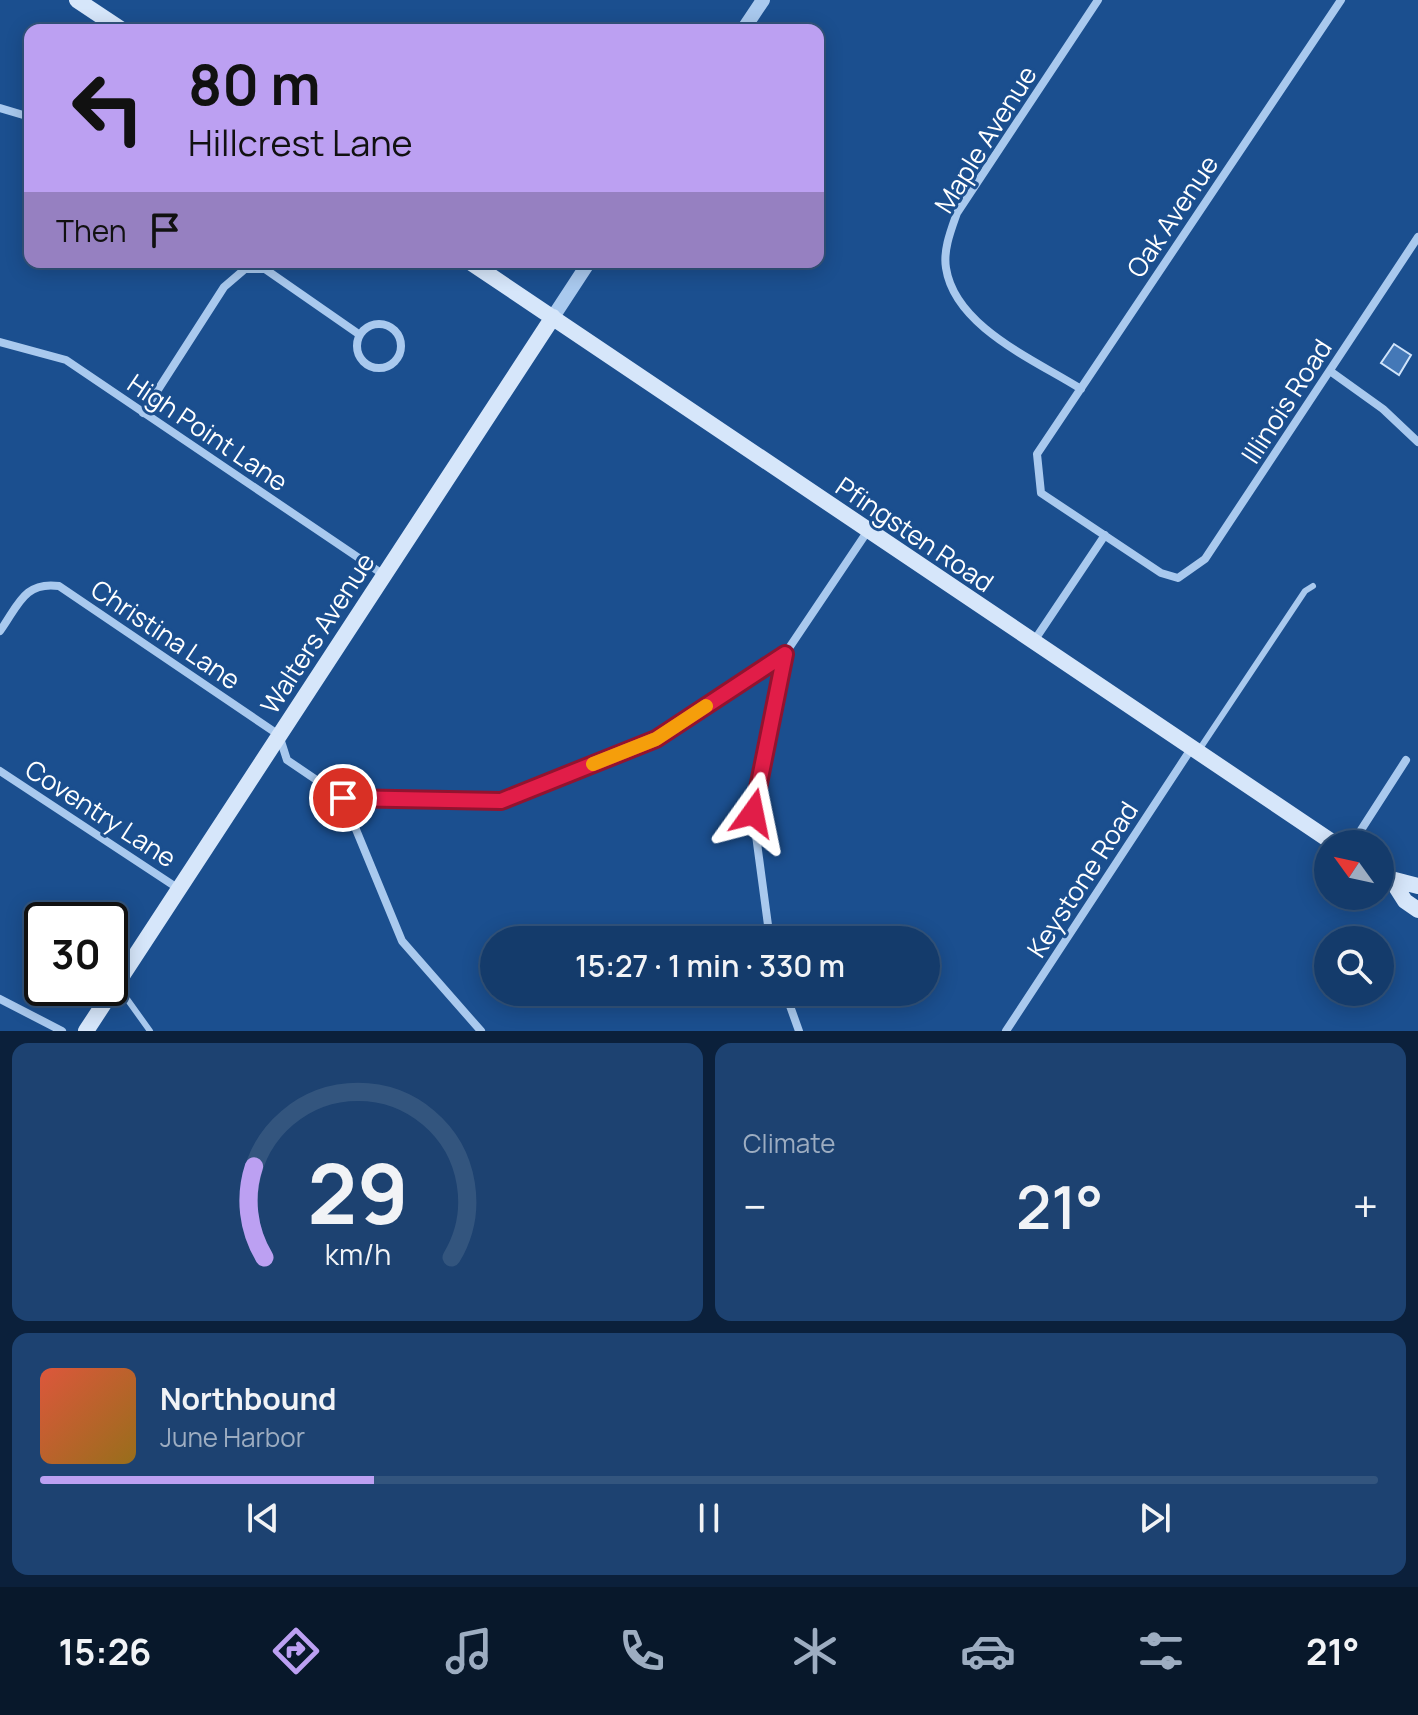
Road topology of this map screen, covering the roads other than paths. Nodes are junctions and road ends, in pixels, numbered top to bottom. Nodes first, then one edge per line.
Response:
1 (77, 0) edge
2 (763, 0) edge
3 (1098, 0) edge
4 (1341, 0) edge
5 (113, 24) edge
6 (747, 24) edge
7 (0, 108) edge
8 (24, 115) edge
9 (1418, 237) edge
10 (479, 268) edge
11 (585, 268) edge
12 (553, 317) junction
13 (360, 335) junction
14 (0, 342) edge
15 (1330, 371) junction
16 (1081, 389) junction
17 (143, 413) junction
18 (1418, 442) edge
19 (867, 532) junction
20 (1105, 535) junction
21 (384, 575) junction
22 (1313, 586) dead end
23 (0, 631) edge
24 (1033, 642) junction
25 (785, 654) junction
26 (279, 735) junction
27 (1194, 751) junction
28 (1406, 760) dead end
29 (0, 771) edge
30 (343, 798) junction
31 (1314, 830) edge
32 (1361, 830) edge
33 (1394, 878) edge
34 (1418, 886) edge
35 (1394, 887) edge
36 (179, 889) junction
37 (1418, 910) edge
38 (768, 926) edge
39 (128, 967) edge
40 (128, 997) edge
41 (0, 999) edge
42 (102, 1006) edge
43 (790, 1006) edge
44 (62, 1031) edge
45 (86, 1031) edge
46 (150, 1031) edge
47 (481, 1031) edge
48 (799, 1031) edge
49 (1006, 1031) edge

1 - 5 main road
2 - 6 street
3 - 16 street, Maple Avenue
4 - 16 street, Oak Avenue
7 - 8 street
9 - 15 street, Illinois Road
10 - 12 main road, Pfingsten Road
11 - 12 street, Walters Avenue
12 - 19 main road, Pfingsten Road
12 - 21 main road, Walters Avenue
13 - 13 street
13 - 17 street
14 - 17 street, High Point Lane
15 - 18 street
15 - 20 street, Illinois Road
16 - 20 street, Oak Avenue
17 - 21 street, High Point Lane
19 - 24 main road, Pfingsten Road
19 - 25 street
20 - 24 street
21 - 26 main road, Walters Avenue
22 - 27 lane
23 - 26 street, Christina Lane
24 - 27 main road, Pfingsten Road
25 - 30 street
25 - 38 street
26 - 30 street, Christina Lane
26 - 36 main road, Walters Avenue
27 - 31 main road, Pfingsten Road
27 - 49 street, Keystone Road
28 - 32 street
29 - 36 street, Coventry Lane
30 - 47 street
33 - 34 main road
35 - 37 main road
36 - 39 main road, Walters Avenue
40 - 46 lane
41 - 44 street
42 - 45 main road, Walters Avenue
43 - 48 street

